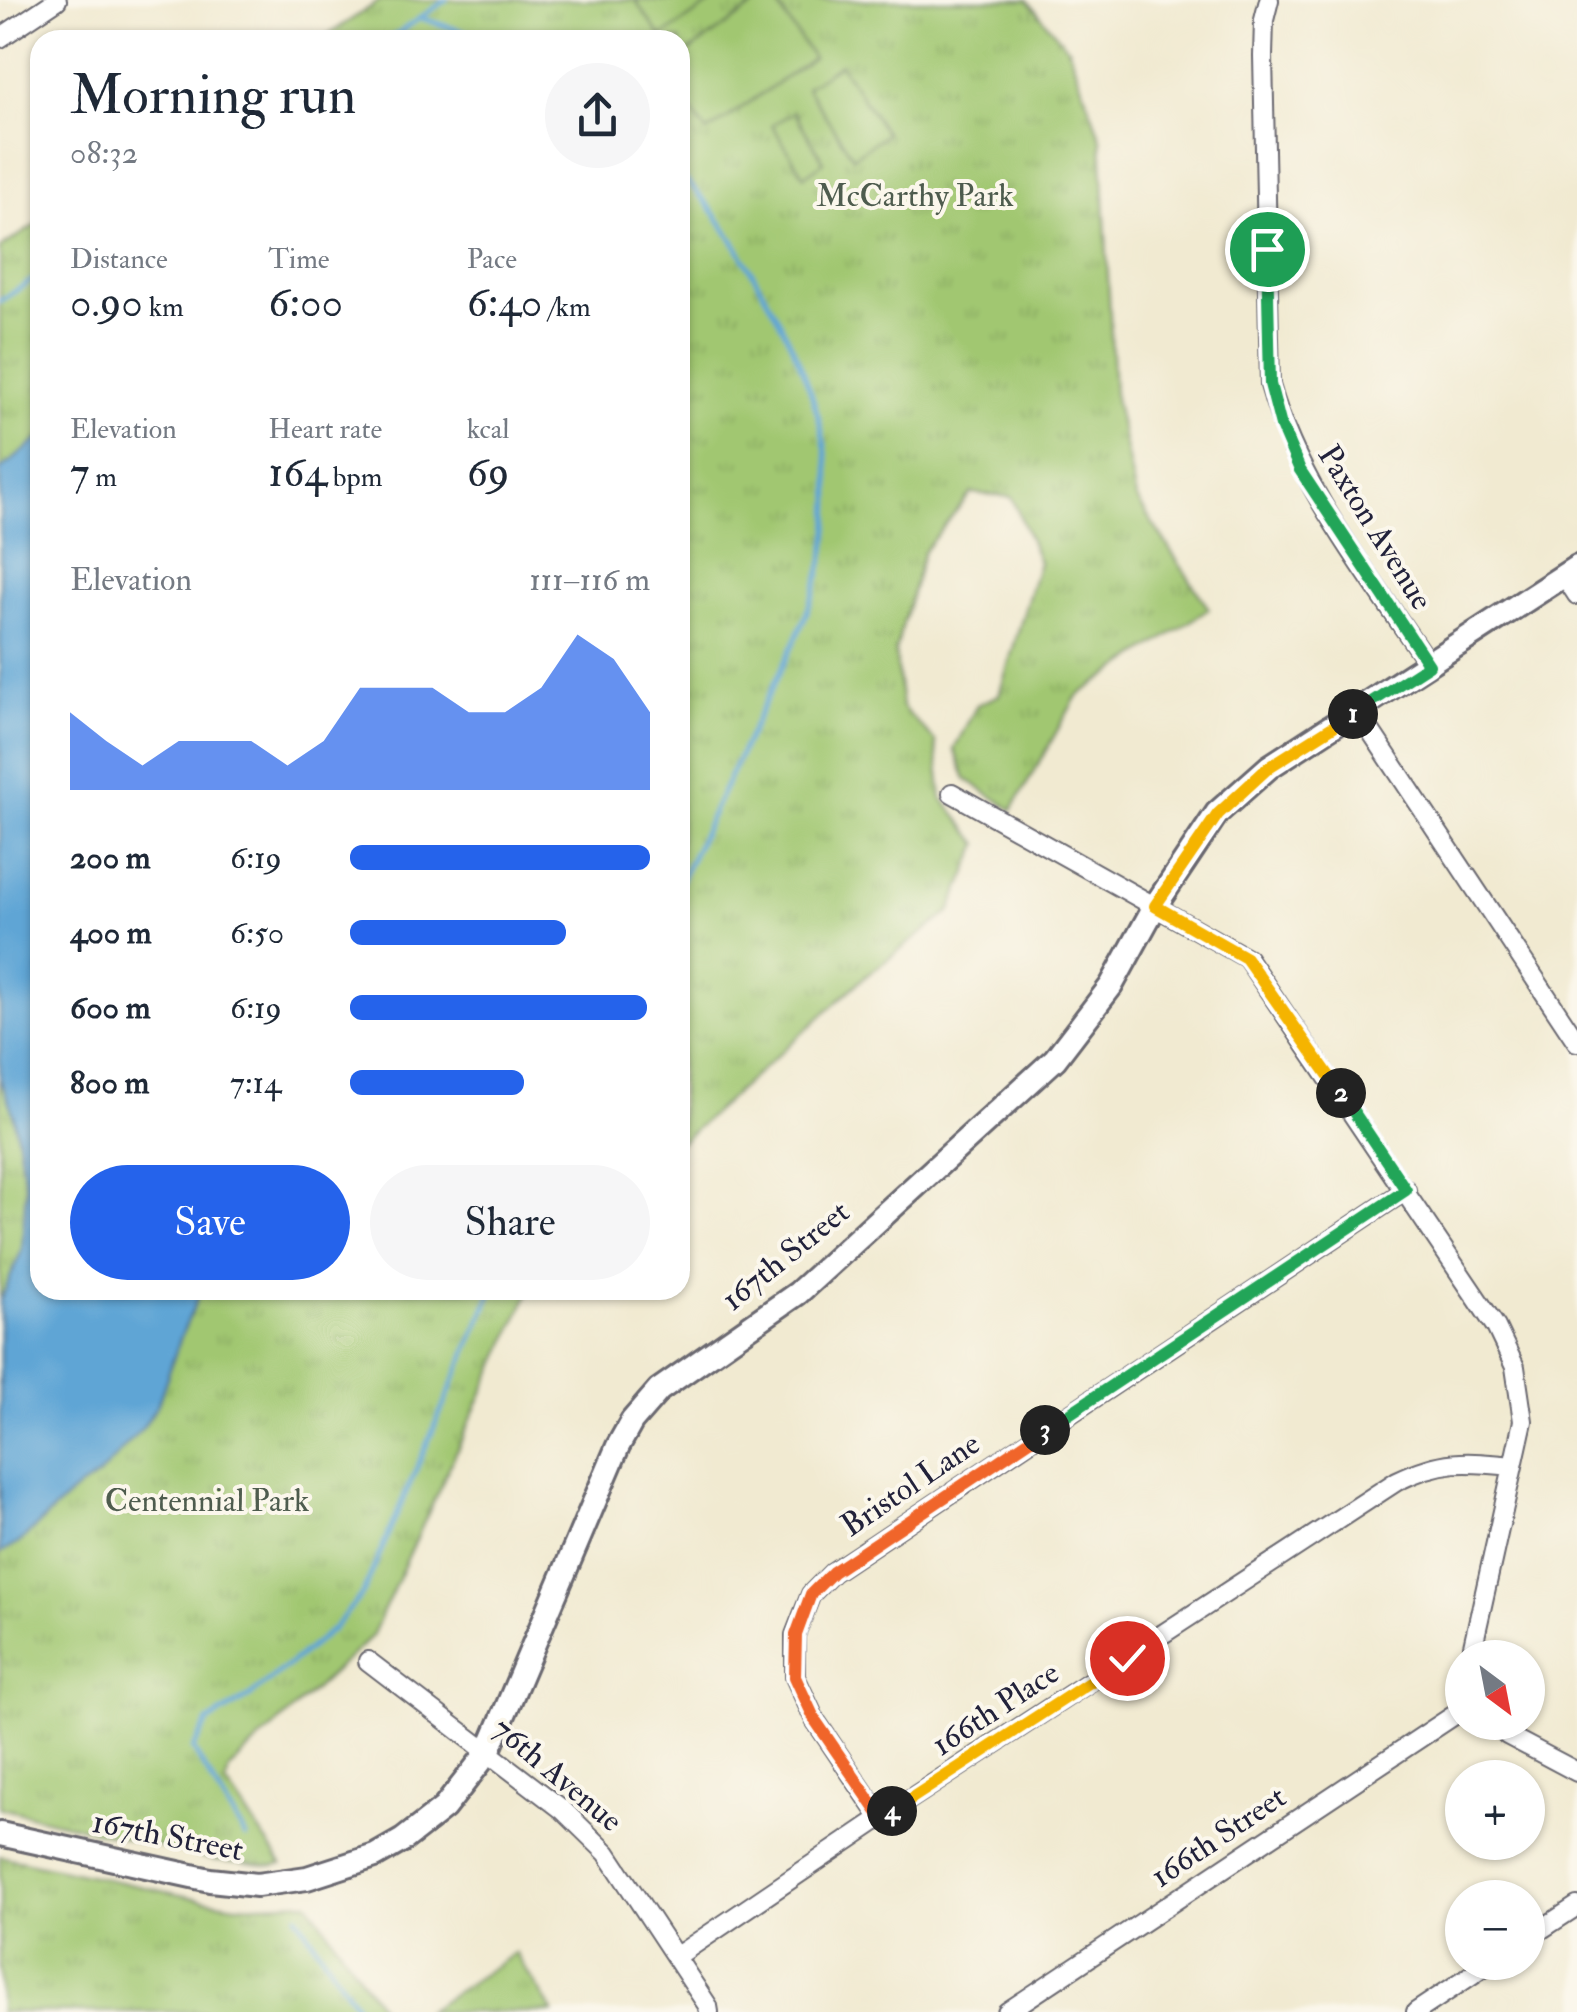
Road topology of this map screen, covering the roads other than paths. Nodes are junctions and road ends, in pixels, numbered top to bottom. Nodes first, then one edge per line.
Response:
1 (57, 0) edge
2 (1269, 0) edge
3 (0, 38) edge
4 (1573, 579) edge
5 (1429, 665) junction
6 (1358, 712) junction
7 (952, 793) dead end
8 (1155, 906) junction
9 (1577, 1042) edge
10 (1406, 1190) junction
11 (1513, 1466) junction
12 (1474, 1640) edge
13 (368, 1661) dead end
14 (1445, 1721) edge
15 (1516, 1740) edge
16 (488, 1752) junction
17 (1577, 1772) edge
18 (882, 1818) junction
19 (0, 1834) edge
20 (1577, 1906) edge
21 (1545, 1927) edge
22 (677, 1956) junction
23 (1464, 1980) edge
24 (709, 2012) edge
25 (1007, 2012) edge
26 (1416, 2012) edge

1 - 3 street
2 - 5 street, Paxton Avenue
4 - 5 street, 167th Street
5 - 6 street, 167th Street
6 - 8 street, 167th Street
6 - 9 street
7 - 8 street
8 - 10 street
8 - 16 street, 167th Street
10 - 11 street
10 - 18 street, Bristol Lane
11 - 12 street
11 - 18 street, 166th Place
13 - 16 street, 76th Avenue
14 - 25 street, 166th Street
15 - 17 street
16 - 19 street, 167th Street
16 - 22 street, 76th Avenue
18 - 22 street, 166th Place
20 - 21 street
22 - 24 street, 76th Avenue
23 - 26 street

